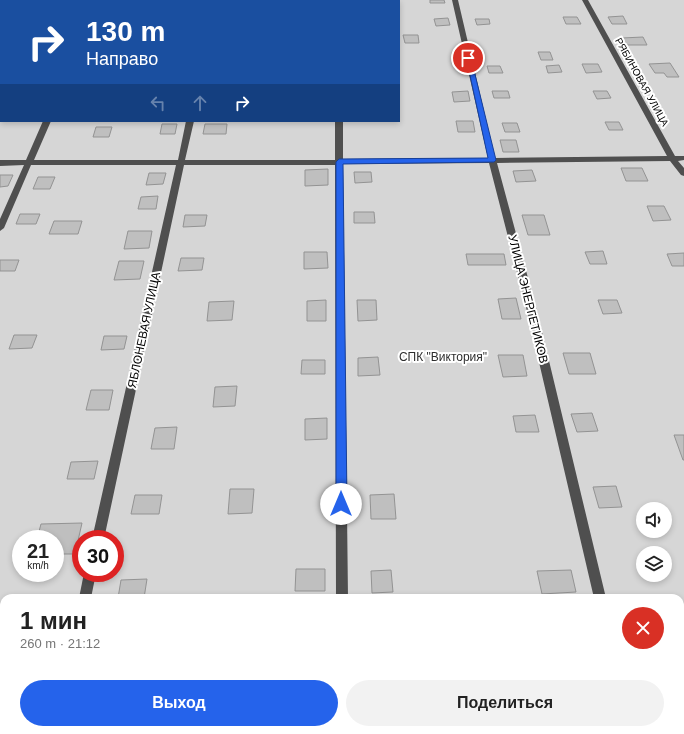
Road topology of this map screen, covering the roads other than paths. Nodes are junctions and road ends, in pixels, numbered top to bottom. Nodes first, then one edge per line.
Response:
1 (455, 0) edge
2 (585, 0) edge
3 (47, 122) edge
4 (190, 122) edge
5 (339, 122) edge
6 (672, 158) junction
7 (684, 158) edge
8 (492, 160) junction
9 (29, 162) junction
10 (339, 162) junction
11 (0, 163) edge
12 (181, 163) junction
13 (684, 173) edge
14 (0, 228) edge
15 (100, 530) edge
16 (88, 582) edge
17 (86, 594) edge
18 (342, 594) edge
19 (599, 594) edge

1 - 8 street, УЛИЦА ЭНЕРГЕТИКОВ
2 - 6 street, РЯБИНОВАЯ УЛИЦА
3 - 9 street
4 - 12 street, ЯБЛОНЕВАЯ УЛИЦА
5 - 10 street
6 - 7 street
6 - 8 street
6 - 13 street, РЯБИНОВАЯ УЛИЦА
8 - 10 street
8 - 19 street, УЛИЦА ЭНЕРГЕТИКОВ
9 - 11 street
9 - 12 street
9 - 14 street
10 - 12 street
10 - 18 street
12 - 15 street, ЯБЛОНЕВАЯ УЛИЦА
16 - 17 street

